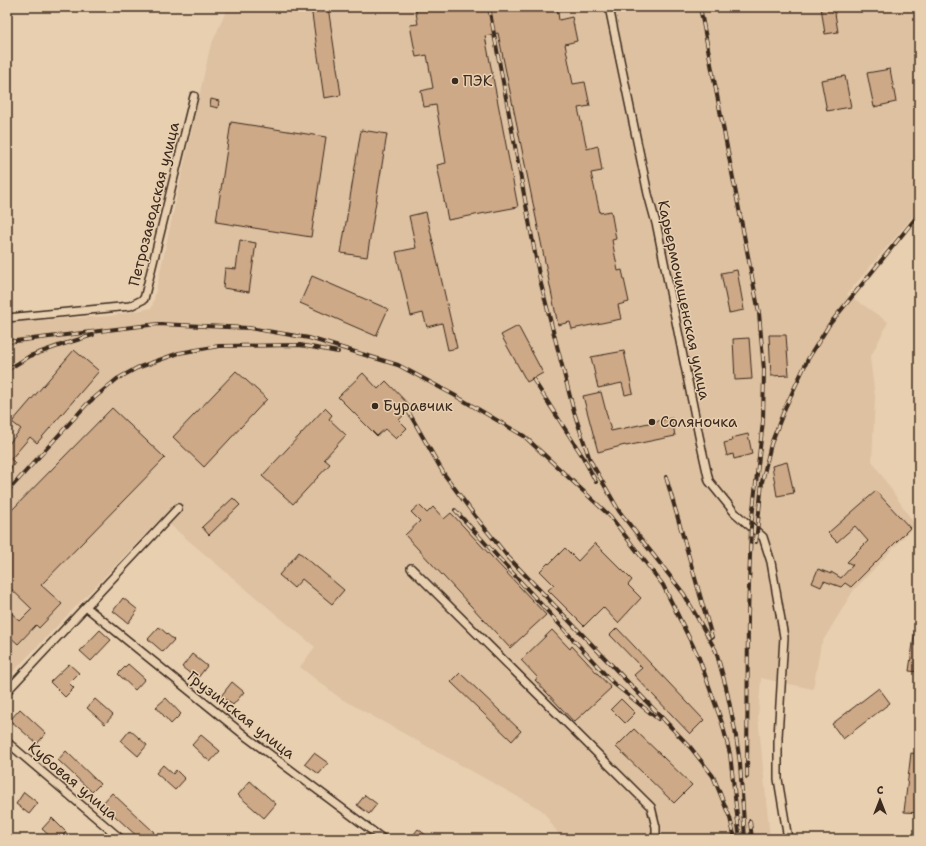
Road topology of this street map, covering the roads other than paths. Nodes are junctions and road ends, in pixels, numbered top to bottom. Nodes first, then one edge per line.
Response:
1 (609, 7) edge
2 (194, 96) dead end
3 (7, 318) edge
4 (178, 508) dead end
5 (411, 568) dead end
6 (86, 607) junction
7 (7, 691) edge
8 (7, 742) edge
9 (121, 839) edge
10 (383, 839) edge
11 (656, 839) edge
12 (788, 839) edge

1 - 12 street, Карьермочищенская улица
2 - 3 street, Петрозаводская улица
4 - 6 street
5 - 11 street
6 - 7 street
6 - 10 street, Грузинская улица
8 - 9 street, Кубовая улица

